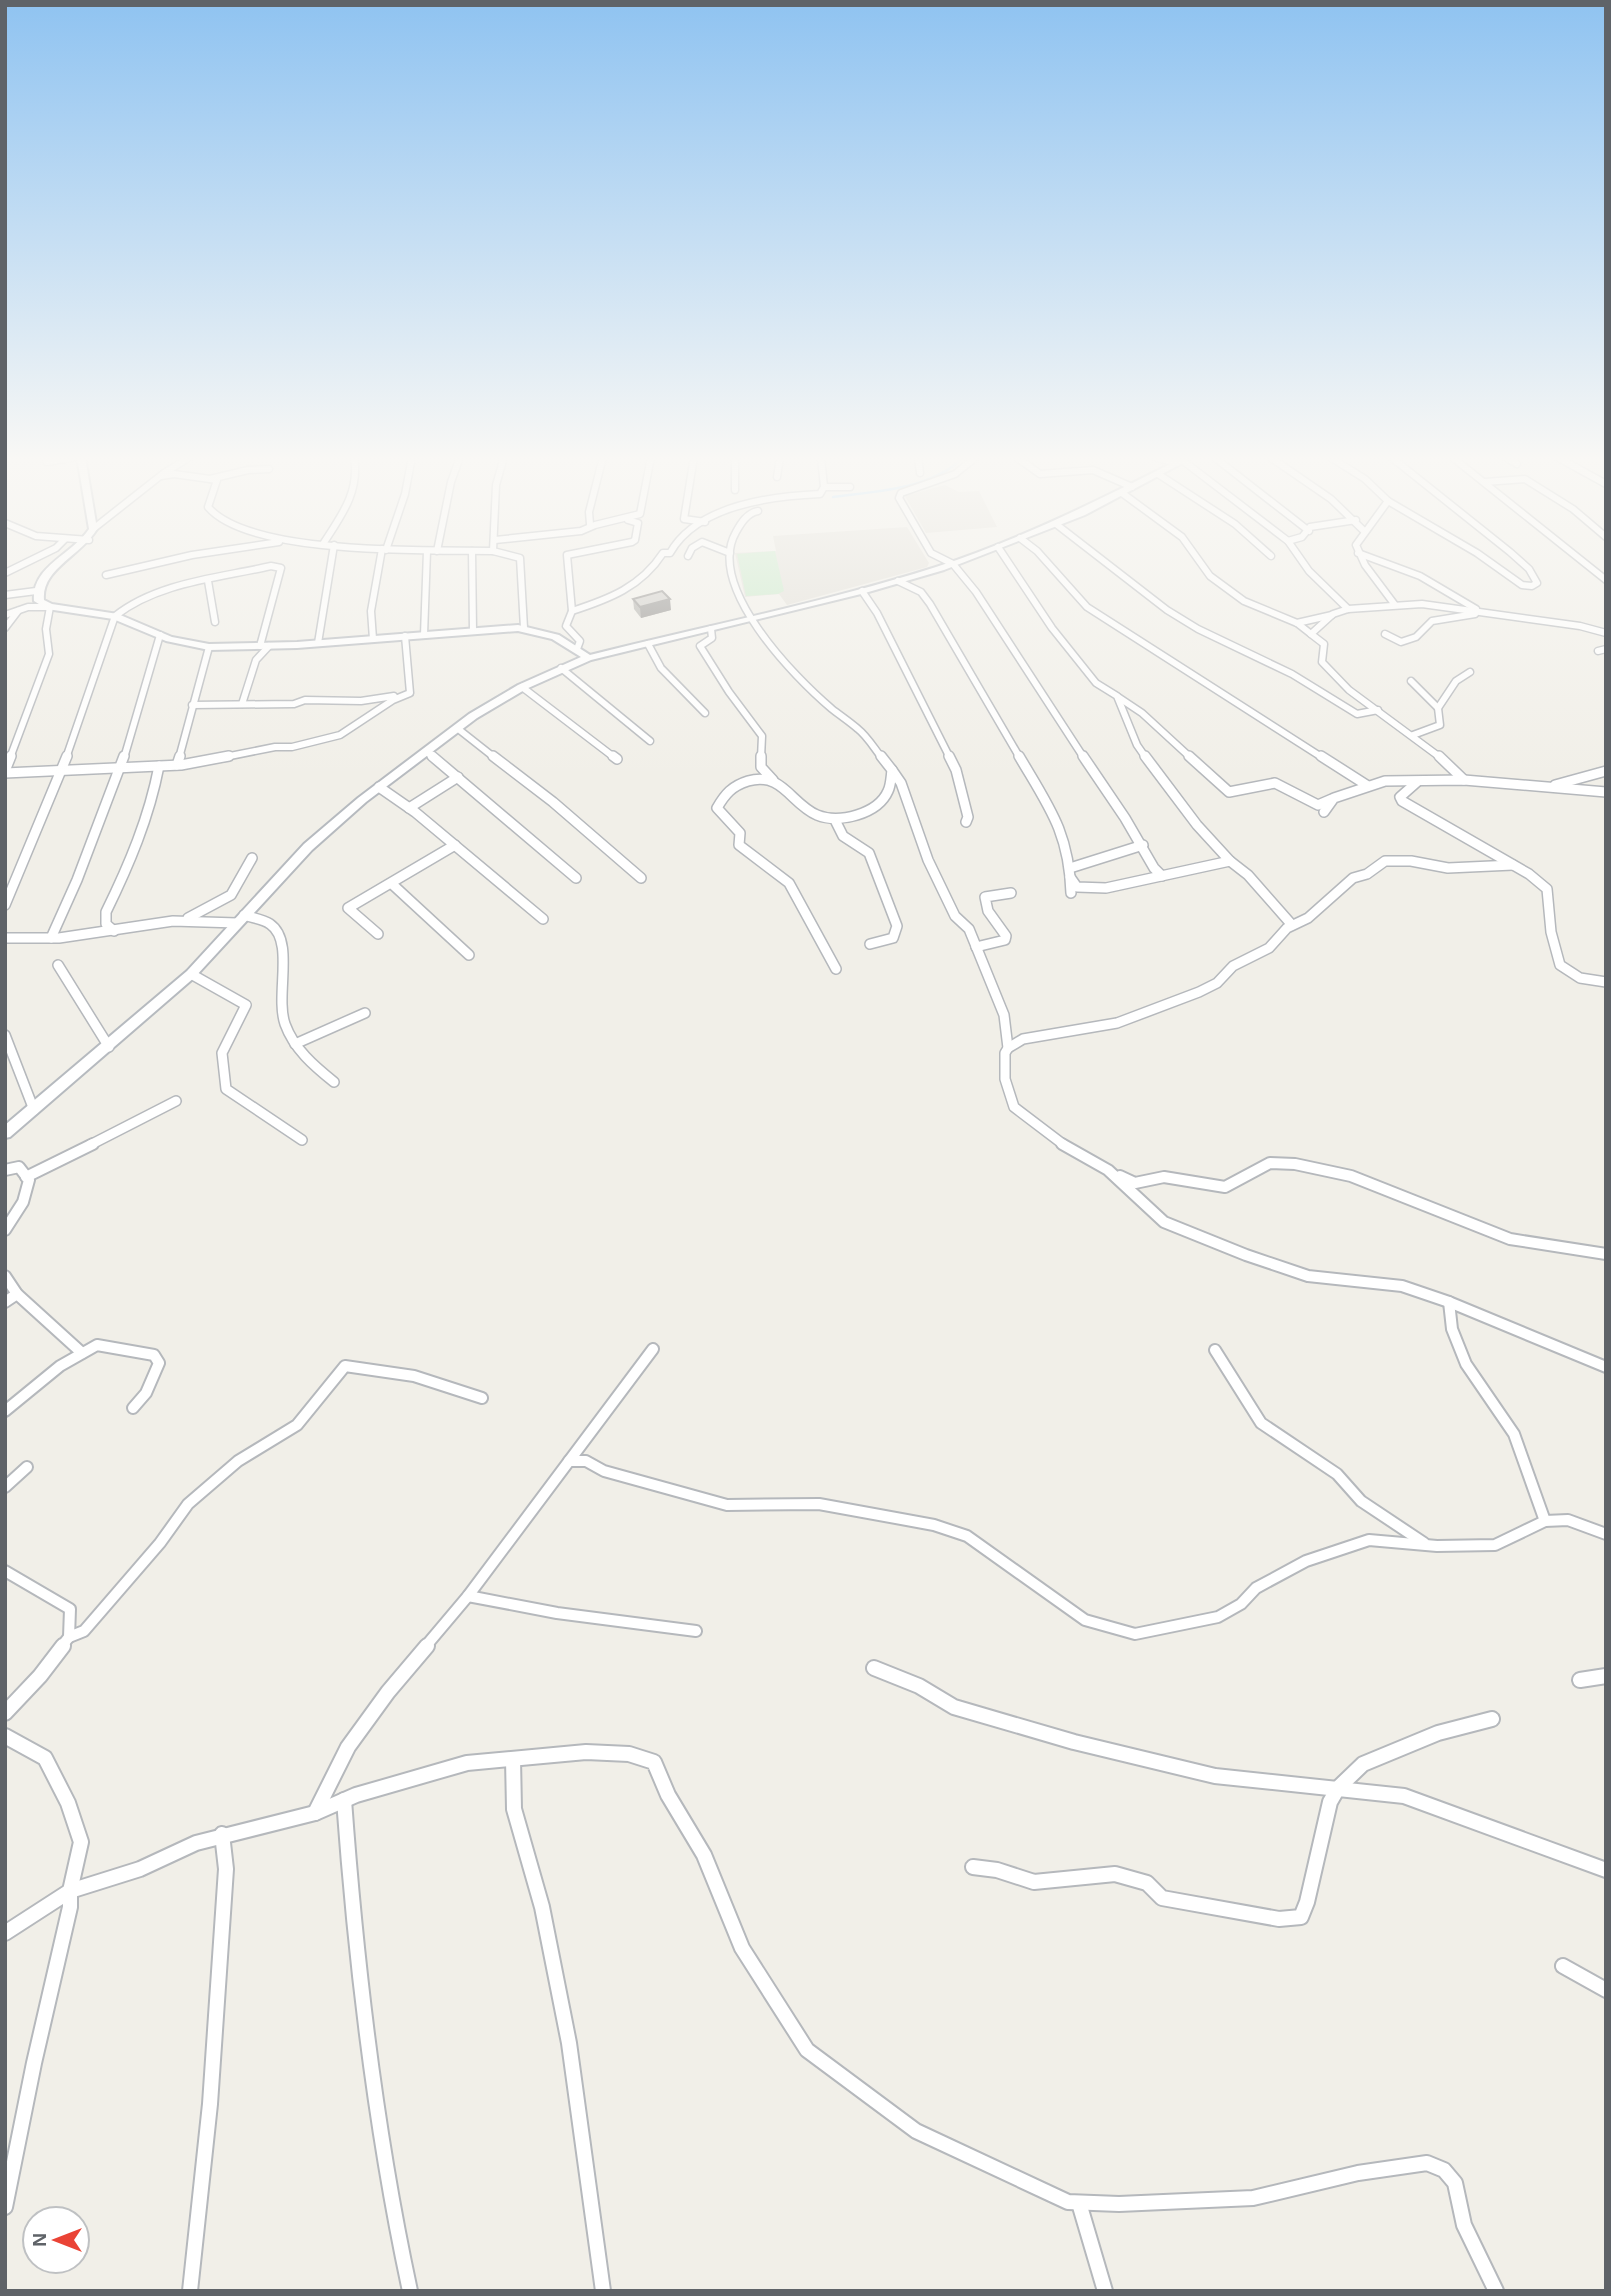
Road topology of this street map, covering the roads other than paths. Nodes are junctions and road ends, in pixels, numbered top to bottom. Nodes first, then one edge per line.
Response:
1 (23, 564) edge
2 (60, 564) edge
3 (153, 564) edge
4 (333, 564) edge
5 (381, 564) edge
6 (427, 564) edge
7 (472, 564) edge
8 (520, 564) edge
9 (568, 564) edge
10 (656, 564) edge
11 (731, 564) edge
12 (953, 564) joint
13 (1009, 564) edge
14 (1049, 564) edge
15 (1108, 564) edge
16 (1201, 564) edge
17 (1304, 564) edge
18 (1367, 564) edge
19 (1390, 564) edge
20 (1493, 564) edge
21 (1524, 564) edge
22 (1586, 564) edge
23 (5, 573) edge
24 (106, 575) dead end
25 (1606, 580) edge
26 (208, 581) junction
27 (898, 581) junction
28 (36, 591) junction
29 (862, 591) junction
30 (5, 595) edge
31 (1395, 606) junction
32 (50, 607) junction
33 (1348, 609) junction
34 (19, 610) junction
35 (572, 611) junction
36 (1479, 612) junction
37 (1333, 614) junction
38 (5, 615) edge
39 (115, 616) junction
40 (749, 619) junction
41 (215, 621) dead end
42 (1297, 623) junction
43 (5, 628) edge
44 (524, 628) junction
45 (710, 628) junction
46 (473, 631) junction
47 (1606, 633) edge
48 (1311, 634) junction
49 (1385, 634) dead end
50 (160, 635) junction
51 (424, 635) junction
52 (405, 636) junction
53 (373, 639) junction
54 (318, 643) junction
55 (648, 645) junction
56 (265, 646) junction
57 (209, 647) junction
58 (577, 649) junction
59 (588, 658) junction
60 (561, 668) junction
61 (1471, 673) dead end
62 (1412, 681) dead end
63 (408, 686) junction
64 (522, 687) junction
65 (1117, 696) junction
66 (242, 704) junction
67 (192, 705) junction
68 (1438, 708) junction
69 (1378, 710) junction
70 (705, 713) dead end
71 (457, 728) junction
72 (1413, 735) junction
73 (650, 741) dead end
74 (426, 751) junction
75 (617, 759) dead end
76 (177, 765) junction
77 (159, 766) junction
78 (118, 768) junction
79 (892, 770) junction
80 (62, 771) junction
81 (1606, 771) edge
82 (5, 772) edge
83 (458, 777) junction
84 (773, 780) junction
85 (1464, 780) junction
86 (1417, 782) junction
87 (1368, 786) junction
88 (379, 787) junction
89 (1545, 788) junction
90 (1606, 792) edge
91 (1334, 798) junction
92 (410, 808) junction
93 (1324, 812) dead end
94 (835, 821) junction
95 (966, 822) dead end
96 (455, 845) junction
97 (1143, 845) junction
98 (252, 858) dead end
99 (1230, 861) junction
100 (1513, 865) junction
101 (1070, 872) junction
102 (1162, 876) junction
103 (576, 878) dead end
104 (641, 878) dead end
105 (391, 884) junction
106 (1072, 893) dead end
107 (1011, 894) dead end
108 (5, 905) edge
109 (241, 919) junction
110 (543, 919) dead end
111 (185, 920) junction
112 (1293, 925) junction
113 (114, 931) junction
114 (378, 934) dead end
115 (5, 938) edge
116 (51, 938) junction
117 (870, 944) dead end
118 (976, 947) junction
119 (469, 955) dead end
120 (58, 965) dead end
121 (836, 969) dead end
122 (191, 974) junction
123 (1606, 982) edge
124 (365, 1013) dead end
125 (5, 1035) edge
126 (295, 1044) junction
127 (109, 1046) junction
128 (1008, 1048) junction
129 (334, 1082) dead end
130 (176, 1101) dead end
131 (34, 1110) junction
132 (5, 1133) edge
133 (302, 1140) dead end
134 (5, 1170) edge
135 (1108, 1170) junction
136 (26, 1177) junction
137 (5, 1230) edge
138 (1606, 1254) edge
139 (5, 1276) edge
140 (17, 1294) junction
141 (5, 1302) edge
142 (1449, 1302) junction
143 (653, 1349) dead end
144 (1215, 1350) dead end
145 (82, 1353) junction
146 (1606, 1367) edge
147 (482, 1398) dead end
148 (133, 1408) dead end
149 (5, 1411) edge
150 (569, 1461) junction
151 (27, 1467) dead end
152 (5, 1487) edge
153 (1545, 1521) junction
154 (1606, 1534) edge
155 (1427, 1545) junction
156 (5, 1571) edge
157 (468, 1596) junction
158 (696, 1631) dead end
159 (69, 1637) junction
160 (874, 1668) dead end
161 (1606, 1676) edge
162 (1580, 1680) dead end
163 (5, 1713) edge
164 (1492, 1718) dead end
165 (5, 1736) edge
166 (513, 1759) junction
167 (1338, 1788) junction
168 (344, 1800) junction
169 (315, 1813) junction
170 (222, 1834) junction
171 (973, 1867) dead end
172 (1606, 1870) edge
173 (69, 1891) junction
174 (5, 1933) edge
175 (1563, 1966) dead end
176 (1606, 1990) edge
177 (1079, 2203) junction
178 (5, 2207) edge
179 (190, 2291) edge
180 (410, 2291) edge
181 (603, 2291) edge
182 (1105, 2291) edge
183 (1496, 2291) edge

1 - 23 street
2 - 28 main road
3 - 24 street
4 - 54 street
5 - 53 street
6 - 51 street
7 - 46 street
8 - 44 street
9 - 35 street
10 - 35 street
11 - 40 street
12 - 27 main road
12 - 97 street
13 - 65 street
14 - 87 street
15 - 69 street
16 - 42 street
17 - 33 street
18 - 31 street
19 - 36 street
20 - 21 street
22 - 25 street
26 - 39 street
26 - 41 street
26 - 56 street
27 - 29 main road
27 - 101 street
28 - 30 street
28 - 32 main road
29 - 40 main road
29 - 95 street
31 - 33 street
31 - 36 street
32 - 34 street
32 - 39 main road
32 - 82 street
33 - 37 street
34 - 38 street
34 - 43 street
35 - 58 street
36 - 47 street
36 - 49 street
37 - 42 street
37 - 48 street
39 - 50 main road
39 - 80 street
40 - 45 main road
40 - 79 street
42 - 48 street
44 - 46 main road
44 - 58 main road
45 - 55 main road
45 - 84 street
46 - 51 main road
48 - 69 street
50 - 57 main road
50 - 78 street
51 - 52 main road
52 - 53 main road
52 - 63 street
53 - 54 main road
54 - 56 main road
55 - 59 main road
55 - 70 street
56 - 57 main road
56 - 66 street
57 - 67 street
58 - 59 main road
59 - 60 main road
60 - 64 main road
60 - 73 street
61 - 68 street
62 - 68 street
63 - 66 street
63 - 76 street
64 - 71 main road
64 - 75 street
65 - 91 street
65 - 99 street
66 - 67 street
67 - 76 street
68 - 72 street
69 - 72 street
71 - 74 main road
71 - 104 street
72 - 85 street
74 - 83 street
74 - 88 main road
76 - 77 street
77 - 78 street
77 - 113 street
78 - 80 street
78 - 116 street
79 - 94 street
79 - 118 street
80 - 82 street
80 - 108 street
81 - 89 street
83 - 92 street
83 - 103 street
84 - 94 street
84 - 121 street
85 - 86 street
85 - 89 street
86 - 87 street
86 - 100 street
87 - 91 street
88 - 92 street
88 - 109 main road
89 - 90 street
91 - 93 street
92 - 96 street
94 - 117 street
96 - 105 street
96 - 110 street
97 - 101 street
97 - 102 street
98 - 111 street
99 - 102 street
99 - 112 street
100 - 112 street
100 - 123 street
101 - 102 street
101 - 106 street
105 - 114 street
105 - 119 street
107 - 118 street
109 - 111 street
109 - 122 main road
109 - 126 street
111 - 113 street
112 - 128 street
113 - 116 street
115 - 116 street
118 - 128 street
120 - 127 street
122 - 127 main road
122 - 133 street
124 - 126 street
125 - 131 street
126 - 129 street
127 - 131 main road
128 - 135 street
130 - 136 street
131 - 132 main road
134 - 136 street
135 - 138 street
135 - 142 street
136 - 137 street
139 - 140 street
140 - 141 street
140 - 145 street
142 - 146 street
142 - 153 street
143 - 150 street
144 - 155 street
145 - 148 street
145 - 149 street
147 - 159 street
150 - 155 street
150 - 157 street
151 - 152 street
153 - 154 street
153 - 155 street
156 - 159 street
157 - 158 street
157 - 169 street
159 - 163 street
160 - 167 street
161 - 162 street
164 - 167 street
165 - 173 street
166 - 168 street
166 - 177 street
166 - 181 street
167 - 171 street
167 - 172 street
168 - 169 street
168 - 180 street
169 - 170 street
170 - 173 street
170 - 179 street
173 - 174 street
173 - 178 street
175 - 176 street
177 - 182 street
177 - 183 street

